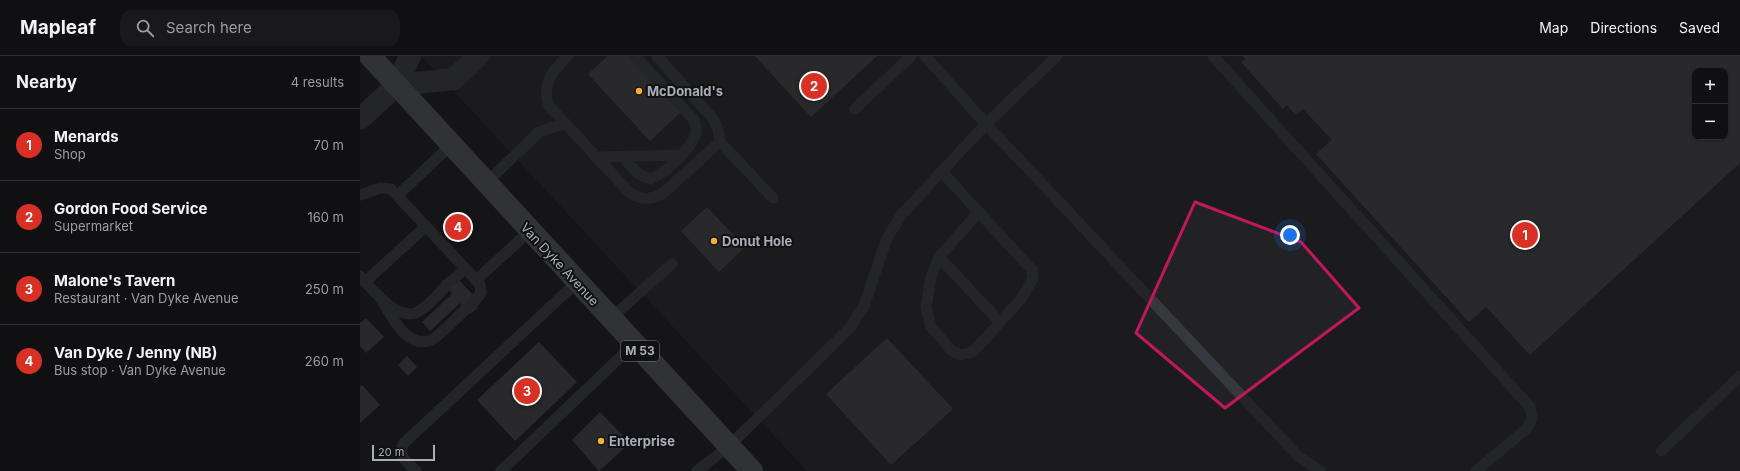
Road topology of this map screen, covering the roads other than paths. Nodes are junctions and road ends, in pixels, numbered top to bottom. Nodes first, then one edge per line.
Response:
1 (370, 56) edge
2 (410, 56) edge
3 (478, 56) edge
4 (568, 56) edge
5 (635, 56) edge
6 (657, 56) edge
7 (911, 56) edge
8 (925, 56) edge
9 (1057, 56) edge
10 (1213, 56) edge
11 (397, 85) junction
12 (856, 109) dead end
13 (360, 119) edge
14 (565, 123) junction
15 (986, 124) junction
16 (720, 142) junction
17 (451, 145) junction
18 (682, 155) junction
19 (623, 157) junction
20 (597, 158) junction
21 (942, 172) junction
22 (486, 183) junction
23 (360, 195) edge
24 (398, 195) junction
25 (772, 198) dead end
26 (979, 212) junction
27 (426, 226) junction
28 (530, 231) junction
29 (939, 257) junction
30 (672, 264) dead end
31 (465, 268) junction
32 (363, 279) edge
33 (476, 280) junction
34 (577, 282) junction
35 (381, 299) junction
36 (610, 319) junction
37 (1000, 322) junction
38 (634, 344) junction
39 (1740, 376) edge
40 (729, 446) junction
41 (1661, 451) dead end
42 (416, 471) edge
43 (501, 471) edge
44 (697, 471) edge
45 (752, 471) edge
46 (1320, 471) edge
47 (1476, 471) edge

1 - 11 main road, Van Dyke Avenue / M 53
2 - 11 street
3 - 11 street
4 - 14 lane
5 - 18 lane
6 - 16 lane
7 - 12 lane
8 - 15 lane
9 - 15 lane
10 - 47 lane
11 - 13 street
11 - 17 main road, Van Dyke Avenue / M 53
14 - 20 lane
14 - 22 lane
15 - 21 lane
15 - 46 lane
16 - 20 lane
16 - 25 lane
17 - 22 main road, Van Dyke Avenue / M 53
17 - 24 lane
18 - 19 lane
18 - 19 lane
19 - 20 lane
21 - 26 lane
21 - 40 lane
22 - 28 main road, Van Dyke Avenue / M 53
23 - 24 lane
24 - 27 lane
26 - 29 lane
26 - 37 lane
27 - 31 lane
27 - 32 lane
28 - 33 lane
28 - 34 main road, Van Dyke Avenue / M 53
29 - 37 lane
29 - 37 lane
30 - 36 lane
31 - 33 lane
31 - 35 lane
32 - 35 lane
33 - 35 lane
34 - 36 main road, Van Dyke Avenue / M 53
34 - 42 lane
36 - 38 main road, Van Dyke Avenue / M 53
38 - 40 main road, Van Dyke Avenue / M 53
38 - 43 lane
39 - 41 lane
40 - 44 lane
40 - 45 main road, Van Dyke Avenue / M 53

